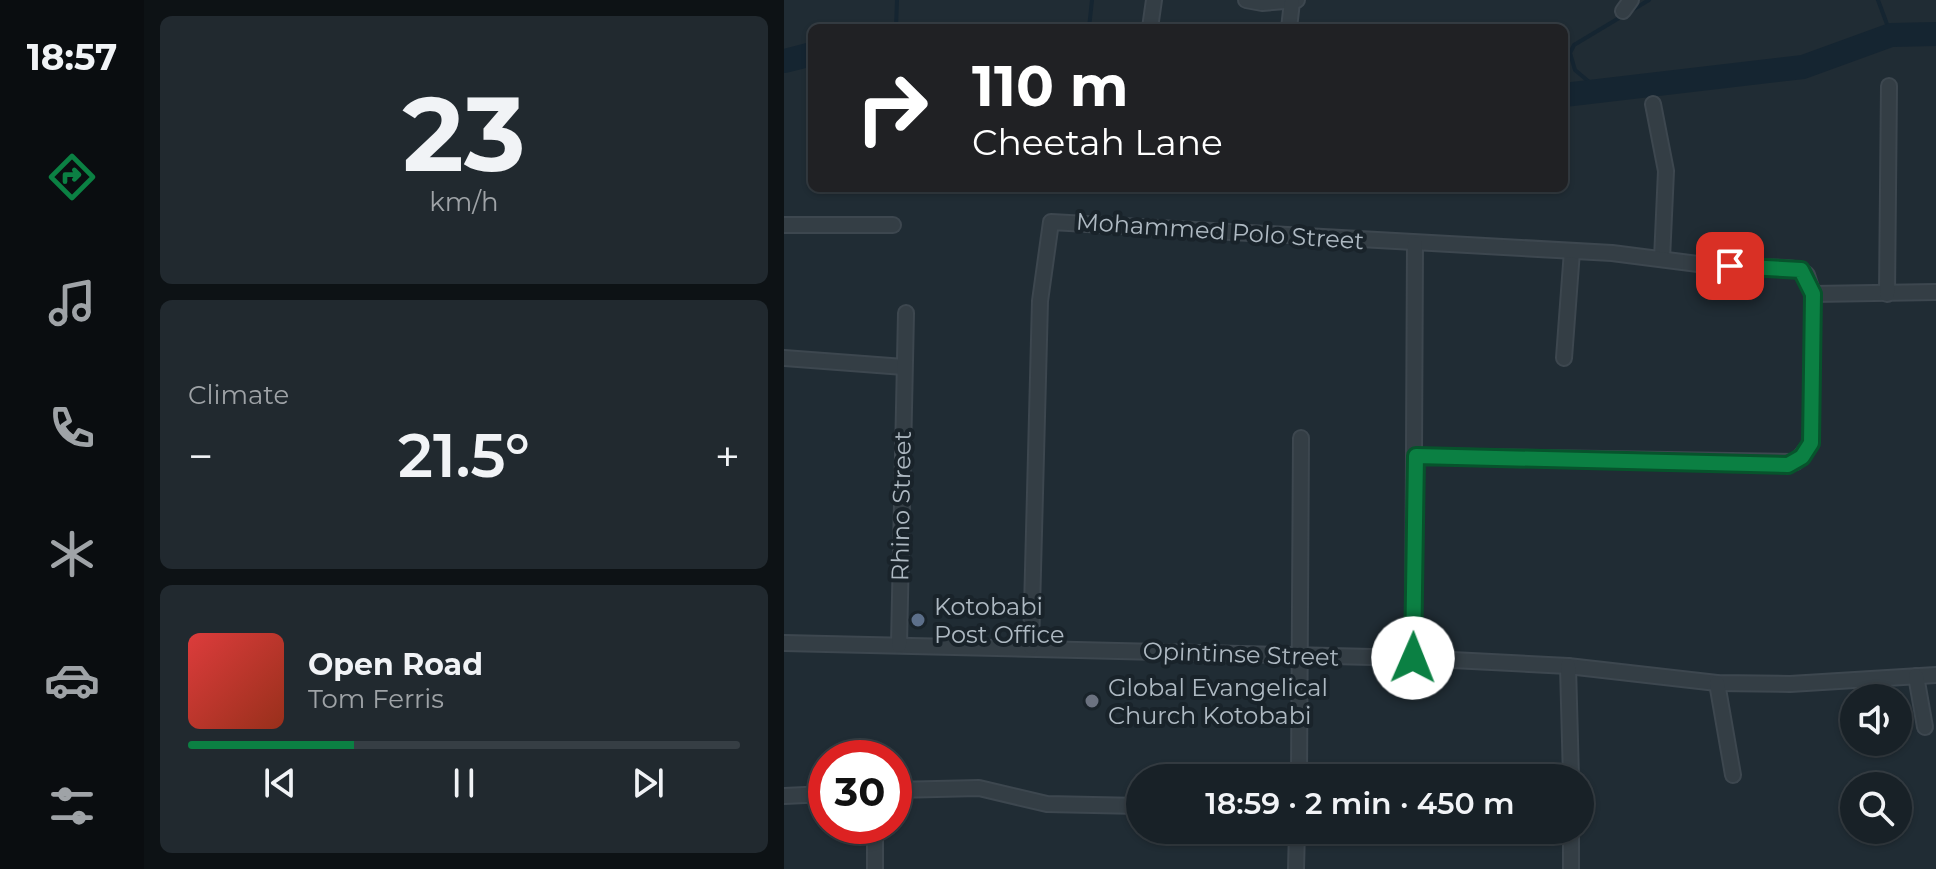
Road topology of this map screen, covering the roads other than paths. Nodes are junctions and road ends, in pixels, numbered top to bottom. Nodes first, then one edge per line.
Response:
1 (1154, 0) edge
2 (1246, 0) edge
3 (1294, 1) edge
4 (1151, 24) edge
5 (1290, 24) edge
6 (1889, 86) dead end
7 (1653, 104) dead end
8 (784, 225) edge
9 (893, 225) dead end
10 (1415, 244) junction
11 (1572, 251) junction
12 (1662, 259) junction
13 (1811, 288) junction
14 (1936, 292) edge
15 (1887, 294) junction
16 (906, 313) dead end
17 (784, 358) edge
18 (1564, 358) dead end
19 (904, 367) junction
20 (1301, 438) dead end
21 (1416, 456) junction
22 (784, 643) edge
23 (899, 645) junction
24 (1031, 647) junction
25 (1302, 656) junction
26 (1413, 658) junction
27 (1568, 666) junction
28 (1936, 675) edge
29 (1916, 676) junction
30 (1717, 683) junction
31 (1925, 727) dead end
32 (1299, 764) edge
33 (1571, 764) edge
34 (1733, 775) dead end
35 (912, 790) edge
36 (808, 795) edge
37 (784, 796) edge
38 (1126, 806) edge
39 (875, 844) edge
40 (1297, 844) edge
41 (1571, 844) edge
42 (875, 869) edge
43 (1296, 869) edge
44 (1571, 869) edge

1 - 4 street
2 - 3 street
3 - 5 street
6 - 15 street
7 - 12 street
8 - 9 street
10 - 11 street, Mohammed Polo Street
10 - 21 street
10 - 24 street, Mohammed Polo Street
11 - 12 street, Mohammed Polo Street
11 - 18 street
12 - 13 street, Mohammed Polo Street
13 - 15 street, Mohammed Polo Street
13 - 21 street
14 - 15 street, Mohammed Polo Street
16 - 19 street, Rhino Street
17 - 19 street
19 - 23 street, Rhino Street
20 - 25 street
21 - 26 street
22 - 23 street, Opintinse Street
23 - 24 street, Opintinse Street
24 - 25 street, Opintinse Street
25 - 26 street, Opintinse Street
25 - 32 street
26 - 27 street, Opintinse Street
27 - 30 street, Opintinse Street
27 - 33 street
28 - 29 street, Opintinse Street
29 - 30 street, Opintinse Street
29 - 31 street
30 - 34 street
35 - 38 street
36 - 37 street
39 - 42 street
40 - 43 street
41 - 44 street

